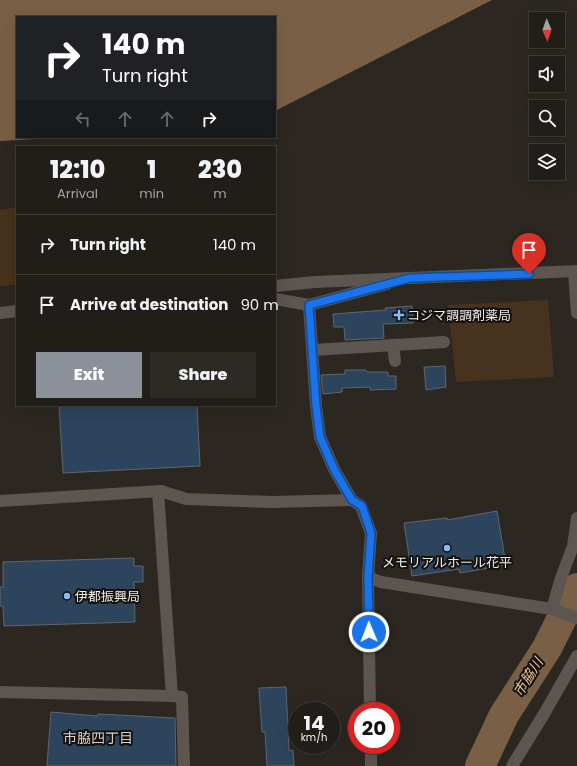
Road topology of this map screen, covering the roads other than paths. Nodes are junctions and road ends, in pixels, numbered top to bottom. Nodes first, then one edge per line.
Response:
1 (575, 272) edge
2 (410, 278) junction
3 (276, 286) edge
4 (276, 299) edge
5 (309, 305) junction
6 (16, 311) edge
7 (0, 313) edge
8 (577, 314) edge
9 (444, 342) dead end
10 (393, 344) junction
11 (313, 350) junction
12 (394, 361) dead end
13 (158, 491) junction
14 (352, 500) junction
15 (0, 501) edge
16 (577, 518) edge
17 (368, 577) junction
18 (552, 609) junction
19 (577, 618) edge
20 (577, 656) edge
21 (0, 692) edge
22 (172, 696) junction
23 (370, 702) edge
24 (370, 754) edge
25 (184, 766) edge
26 (371, 766) edge
27 (512, 766) edge

1 - 2 street
1 - 8 street
2 - 3 street
2 - 5 street
4 - 5 street
5 - 11 street
6 - 7 street
9 - 10 street
10 - 11 street
10 - 12 street
11 - 14 street
13 - 14 street
13 - 15 street
13 - 22 street
14 - 17 street
16 - 18 street
17 - 18 street
17 - 23 street
18 - 19 street
20 - 27 street
21 - 22 street
22 - 25 street
24 - 26 street

